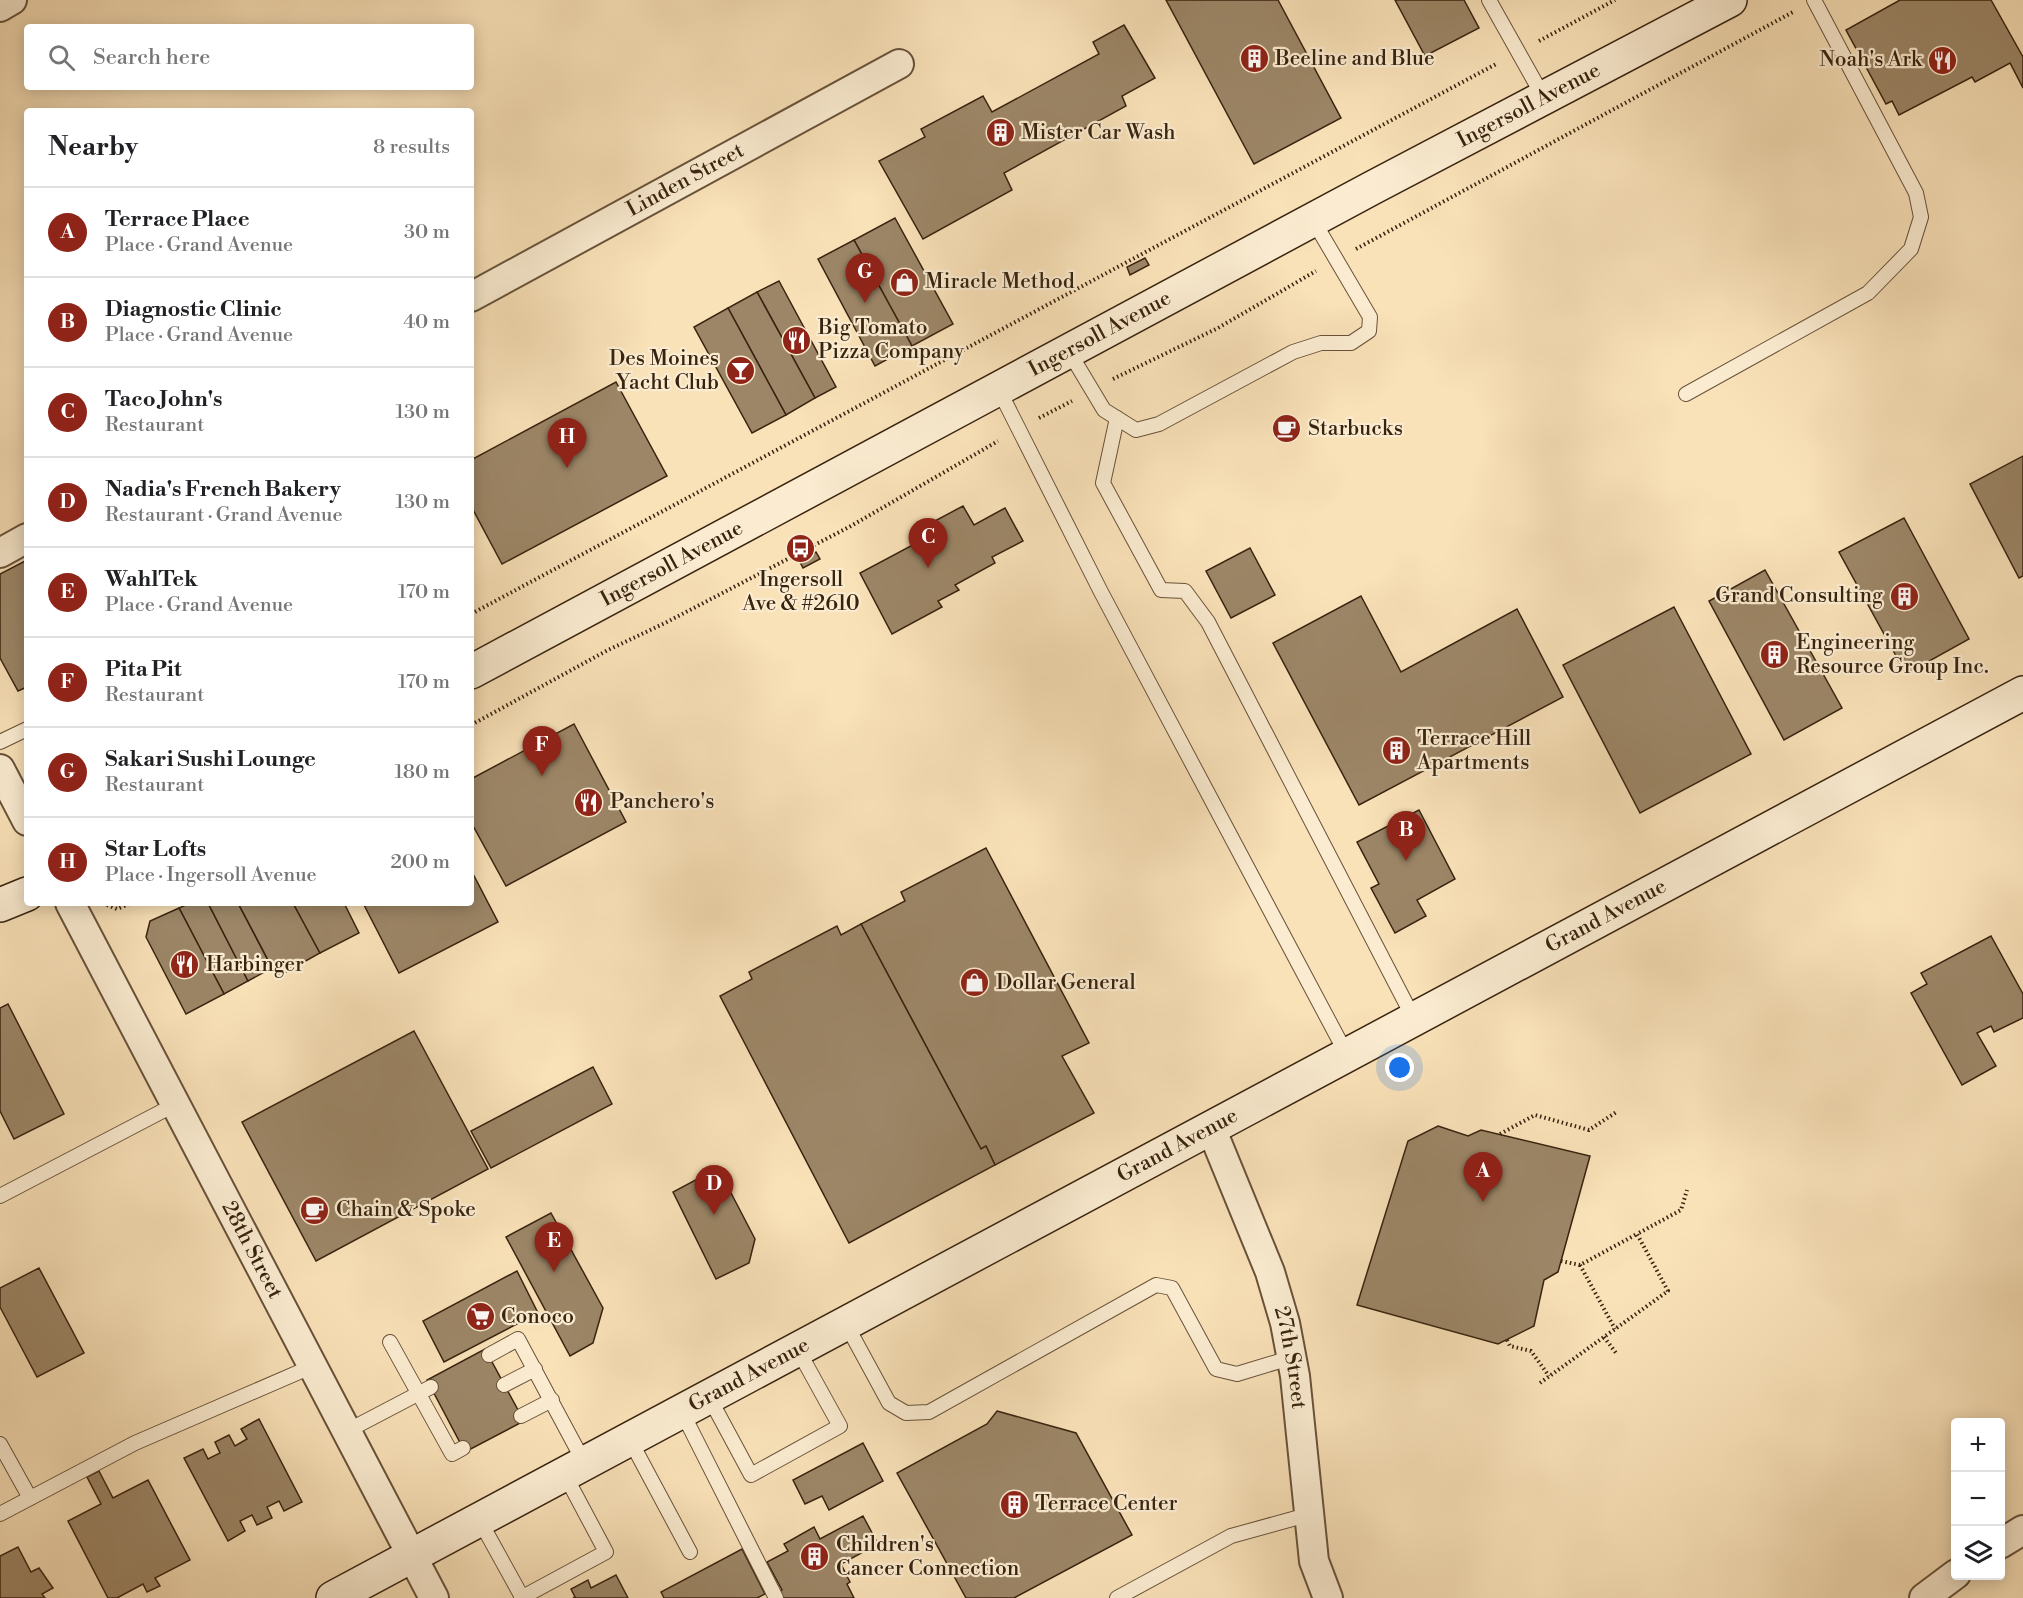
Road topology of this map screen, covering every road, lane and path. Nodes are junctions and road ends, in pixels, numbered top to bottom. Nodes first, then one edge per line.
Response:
1 (12, 0) edge
2 (1489, 0) edge
3 (1615, 0) edge
4 (1730, 0) edge
5 (1814, 0) edge
6 (0, 6) edge
7 (1518, 52) junction
8 (899, 64) dead end
9 (1544, 98) junction
10 (1313, 220) junction
11 (1337, 259) junction
12 (474, 295) edge
13 (1068, 351) junction
14 (998, 388) junction
15 (1092, 390) junction
16 (1686, 394) dead end
17 (1117, 418) junction
18 (1019, 429) junction
19 (24, 540) edge
20 (0, 552) edge
21 (474, 612) edge
22 (474, 670) edge
23 (2023, 693) edge
24 (474, 723) edge
25 (24, 730) edge
26 (0, 742) edge
27 (0, 769) edge
28 (24, 814) edge
29 (24, 895) edge
30 (0, 904) edge
31 (72, 906) edge
32 (124, 906) edge
33 (117, 909) dead end
34 (1414, 1019) junction
35 (1347, 1055) junction
36 (176, 1104) junction
37 (1618, 1111) dead end
38 (1211, 1128) junction
39 (1500, 1134) dead end
40 (1687, 1190) dead end
41 (0, 1196) edge
42 (1637, 1234) junction
43 (1561, 1260) dead end
44 (1581, 1265) junction
45 (846, 1324) junction
46 (1615, 1329) junction
47 (1604, 1337) junction
48 (1507, 1340) dead end
49 (390, 1342) dead end
50 (798, 1350) junction
51 (1616, 1353) dead end
52 (489, 1355) dead end
53 (1290, 1358) junction
54 (313, 1366) junction
55 (535, 1369) junction
56 (1549, 1376) junction
57 (1540, 1383) dead end
58 (504, 1385) dead end
59 (425, 1390) junction
60 (552, 1400) junction
61 (696, 1405) junction
62 (521, 1416) dead end
63 (347, 1431) junction
64 (630, 1440) junction
65 (0, 1444) edge
66 (463, 1448) dead end
67 (575, 1469) junction
68 (30, 1498) junction
69 (0, 1515) edge
70 (1307, 1515) junction
71 (480, 1521) junction
72 (2023, 1530) edge
73 (2005, 1541) edge
74 (690, 1552) dead end
75 (412, 1556) junction
76 (1951, 1578) edge
77 (338, 1597) edge
78 (434, 1598) edge
79 (521, 1598) edge
80 (776, 1598) edge
81 (1117, 1598) edge
82 (1328, 1598) edge
83 (1924, 1598) edge

1 - 6 street
2 - 7 lane
3 - 7 path
4 - 9 main road, Ingersoll Avenue
5 - 11 path
5 - 16 lane
7 - 9 lane
7 - 21 path
8 - 12 street, Linden Street
9 - 10 main road, Ingersoll Avenue
10 - 11 lane
10 - 13 main road, Ingersoll Avenue
11 - 15 path
11 - 17 lane
13 - 14 main road, Ingersoll Avenue
13 - 15 lane
14 - 18 lane
14 - 22 main road, Ingersoll Avenue
15 - 17 lane
15 - 18 path
17 - 34 lane
18 - 24 path
18 - 35 lane
19 - 20 street
23 - 34 main road, Grand Avenue
25 - 26 lane
27 - 28 street
29 - 30 main road
31 - 36 street, 28th Street
32 - 33 path
34 - 35 main road, Grand Avenue
35 - 38 main road, Grand Avenue
36 - 41 lane
36 - 54 street, 28th Street
37 - 39 path
38 - 45 main road, Grand Avenue
38 - 53 street, 27th Street
40 - 42 path
42 - 44 path
42 - 46 path
43 - 44 path
44 - 46 path
45 - 50 main road, Grand Avenue
45 - 53 lane
46 - 47 path
47 - 51 path
47 - 56 path
48 - 56 path
49 - 59 lane
50 - 61 main road, Grand Avenue
50 - 61 lane
52 - 55 lane
53 - 70 street, 27th Street
54 - 63 street, 28th Street
54 - 68 lane
55 - 58 lane
55 - 60 lane
56 - 57 path
59 - 63 lane
59 - 66 lane
60 - 62 lane
60 - 67 lane
61 - 64 main road, Grand Avenue
61 - 80 lane
63 - 75 street, 28th Street
64 - 67 main road, Grand Avenue
64 - 74 lane
65 - 68 lane
67 - 71 main road, Grand Avenue
67 - 79 lane
68 - 69 lane
70 - 81 lane
70 - 82 street, 27th Street
71 - 75 main road, Grand Avenue
71 - 79 lane
72 - 73 street
75 - 77 main road, Grand Avenue
75 - 78 street, 28th Street
76 - 83 street

